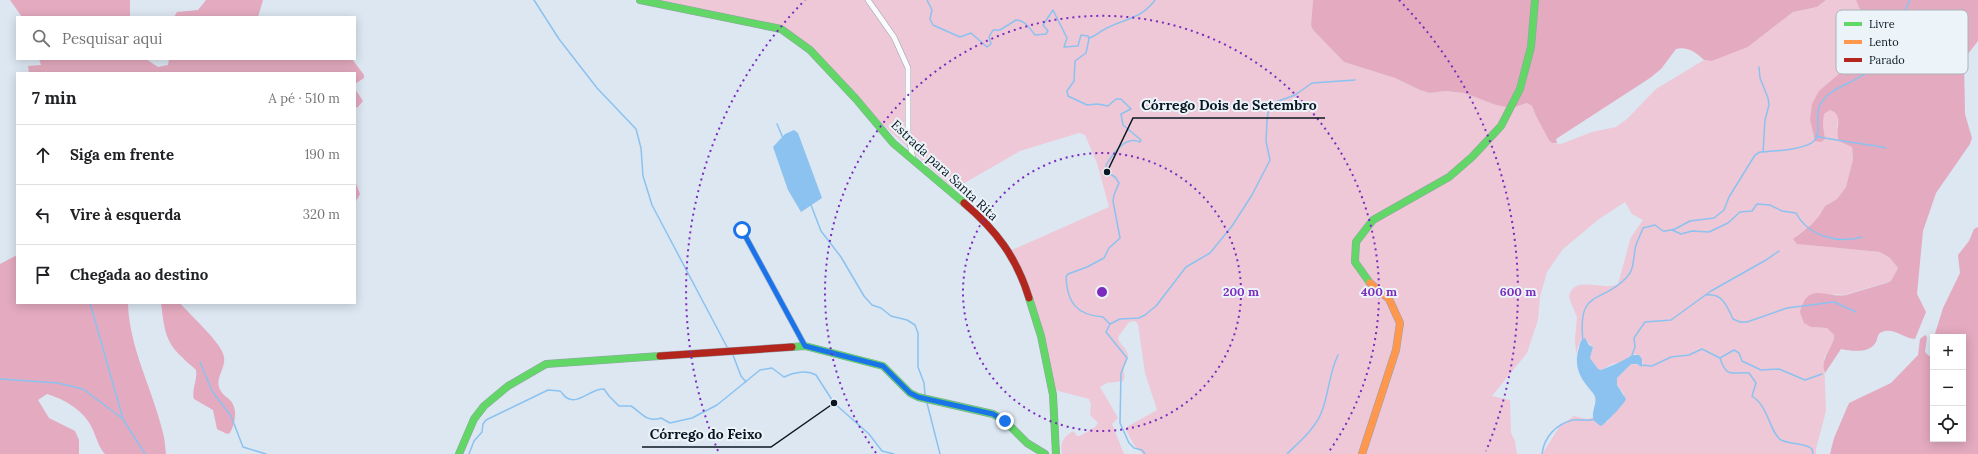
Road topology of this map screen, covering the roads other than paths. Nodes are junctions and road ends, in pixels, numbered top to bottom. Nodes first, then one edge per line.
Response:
1 (640, 0) edge
2 (868, 0) edge
3 (1535, 0) edge
4 (913, 159) junction
5 (742, 230) dead end
6 (805, 346) junction
7 (459, 454) edge
8 (1045, 454) edge
9 (1056, 454) edge
10 (1362, 454) edge

1 - 4 street, Estrada para Santa Rita
2 - 4 street
3 - 10 street
4 - 9 street, Estrada para Santa Rita
5 - 6 street
6 - 7 street
6 - 8 street

